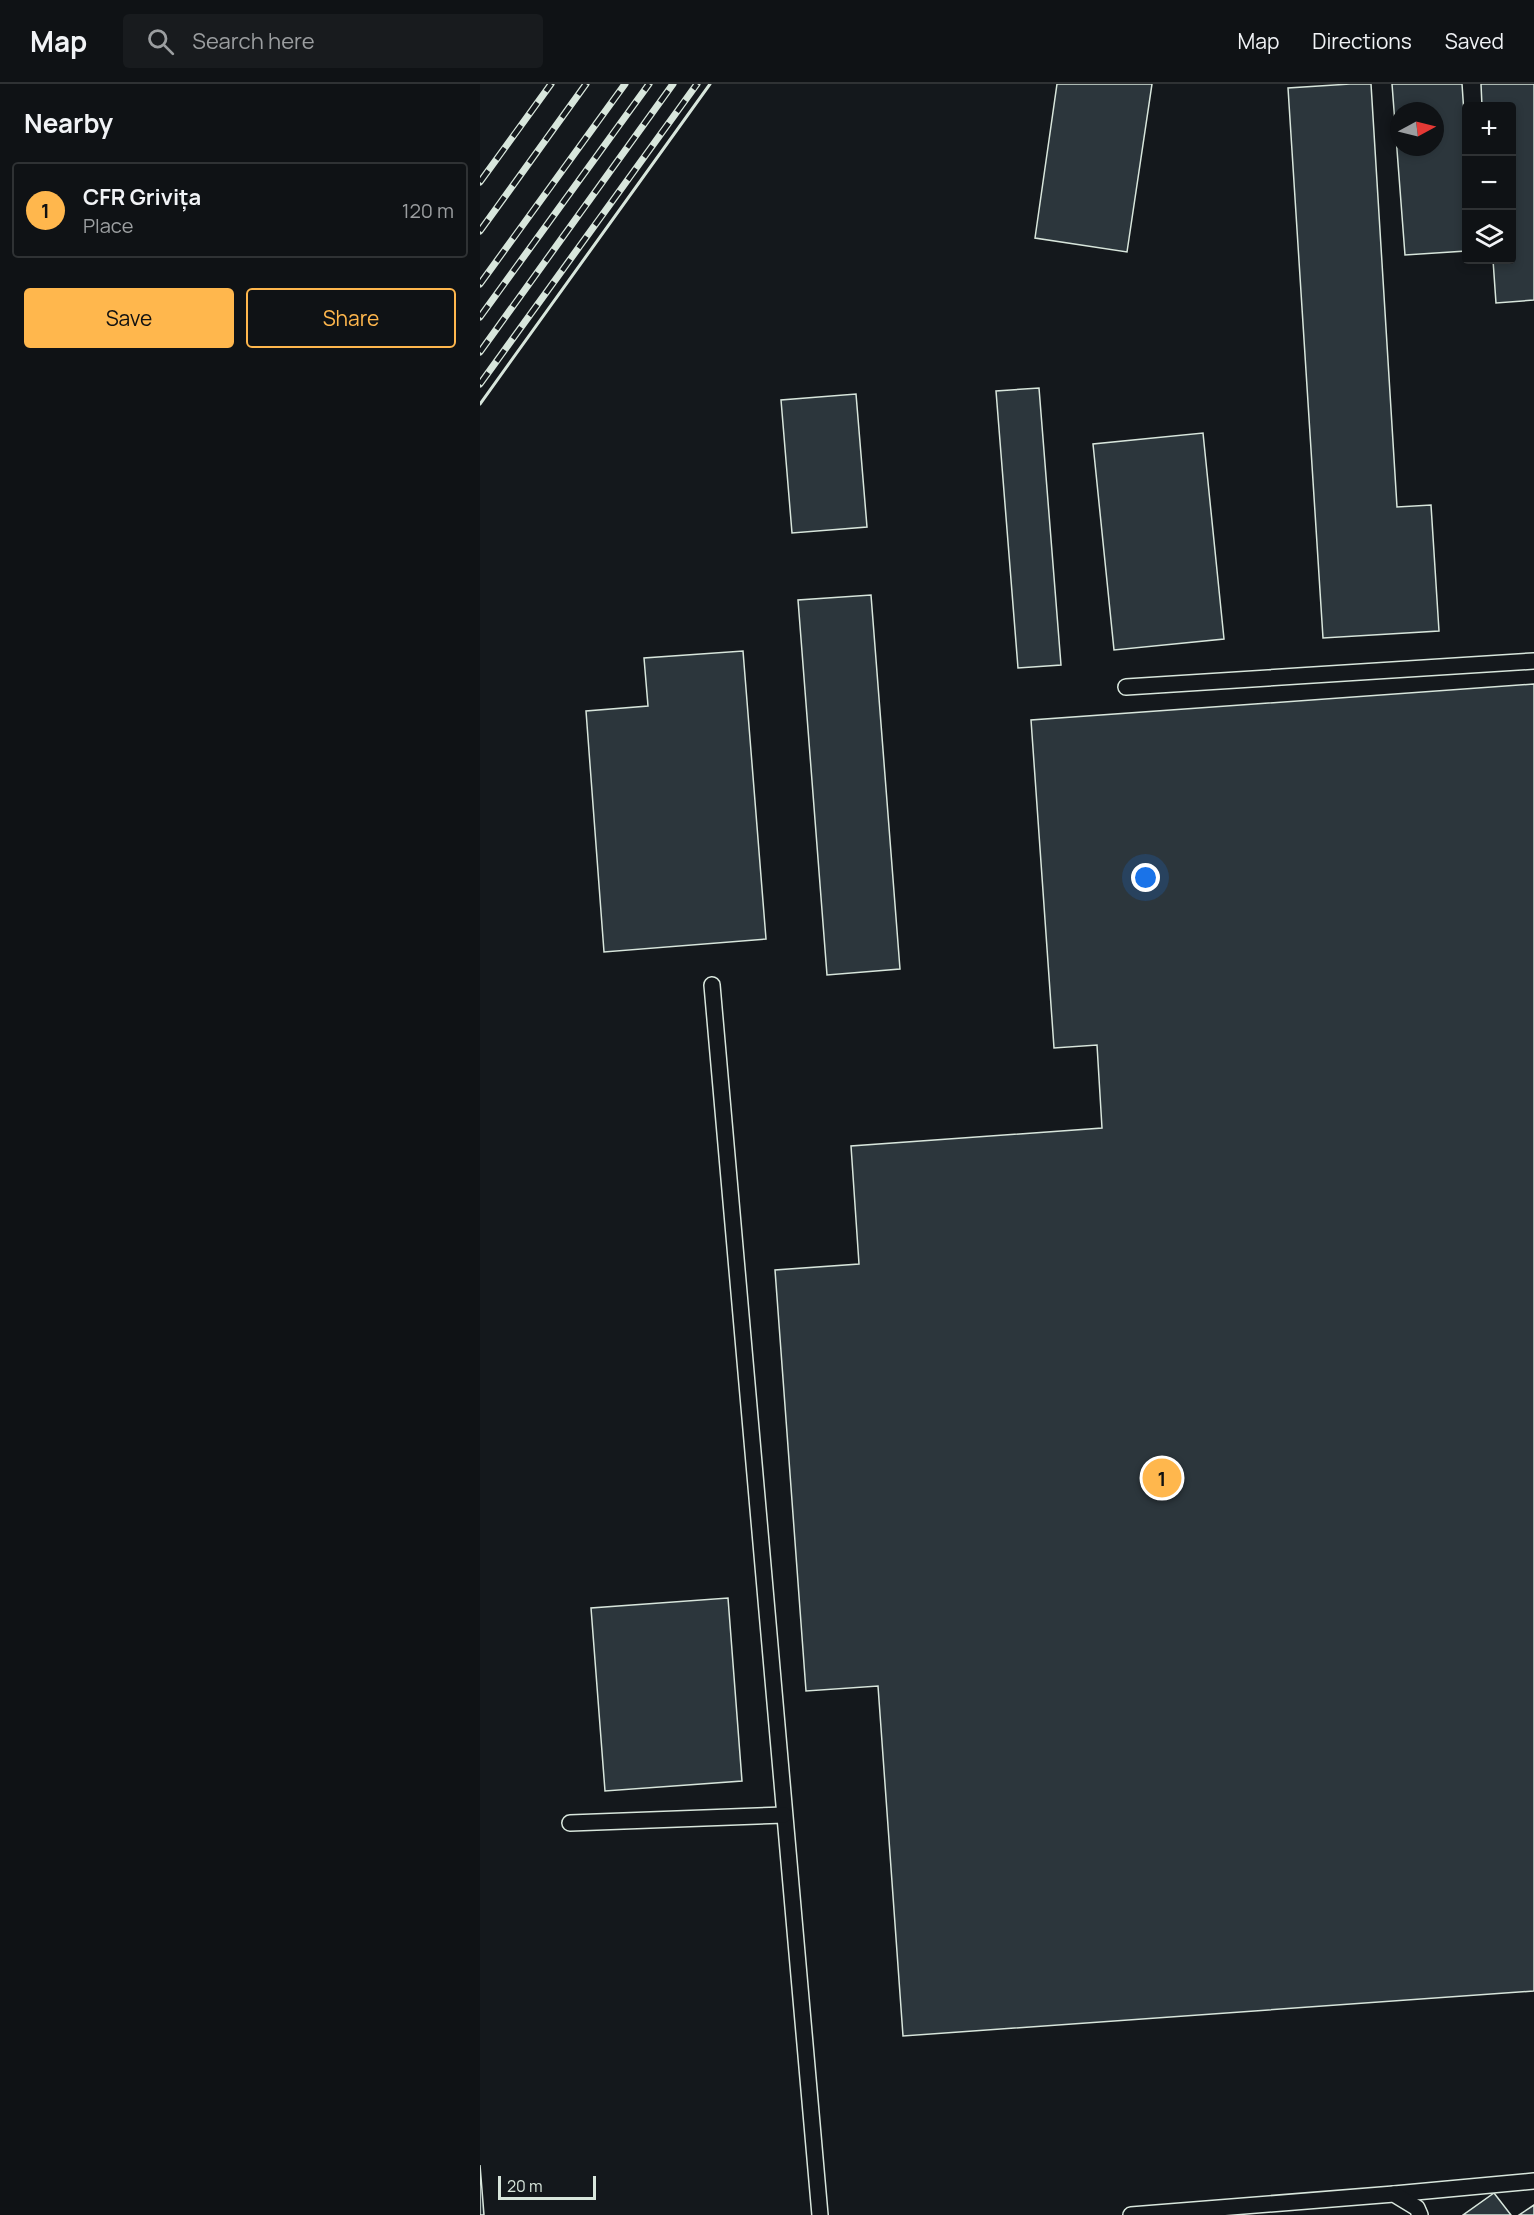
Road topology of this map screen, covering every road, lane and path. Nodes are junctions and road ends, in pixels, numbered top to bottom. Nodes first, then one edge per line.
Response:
1 (1534, 661) edge
2 (1126, 687) dead end
3 (712, 985) dead end
4 (784, 1815) junction
5 (570, 1823) dead end
6 (1534, 2181) edge
7 (1394, 2194) junction
8 (820, 2215) edge
9 (1131, 2215) edge
10 (1420, 2215) edge

1 - 2 lane
3 - 4 lane
4 - 5 lane
4 - 8 lane
6 - 7 lane
7 - 9 lane
7 - 10 lane

